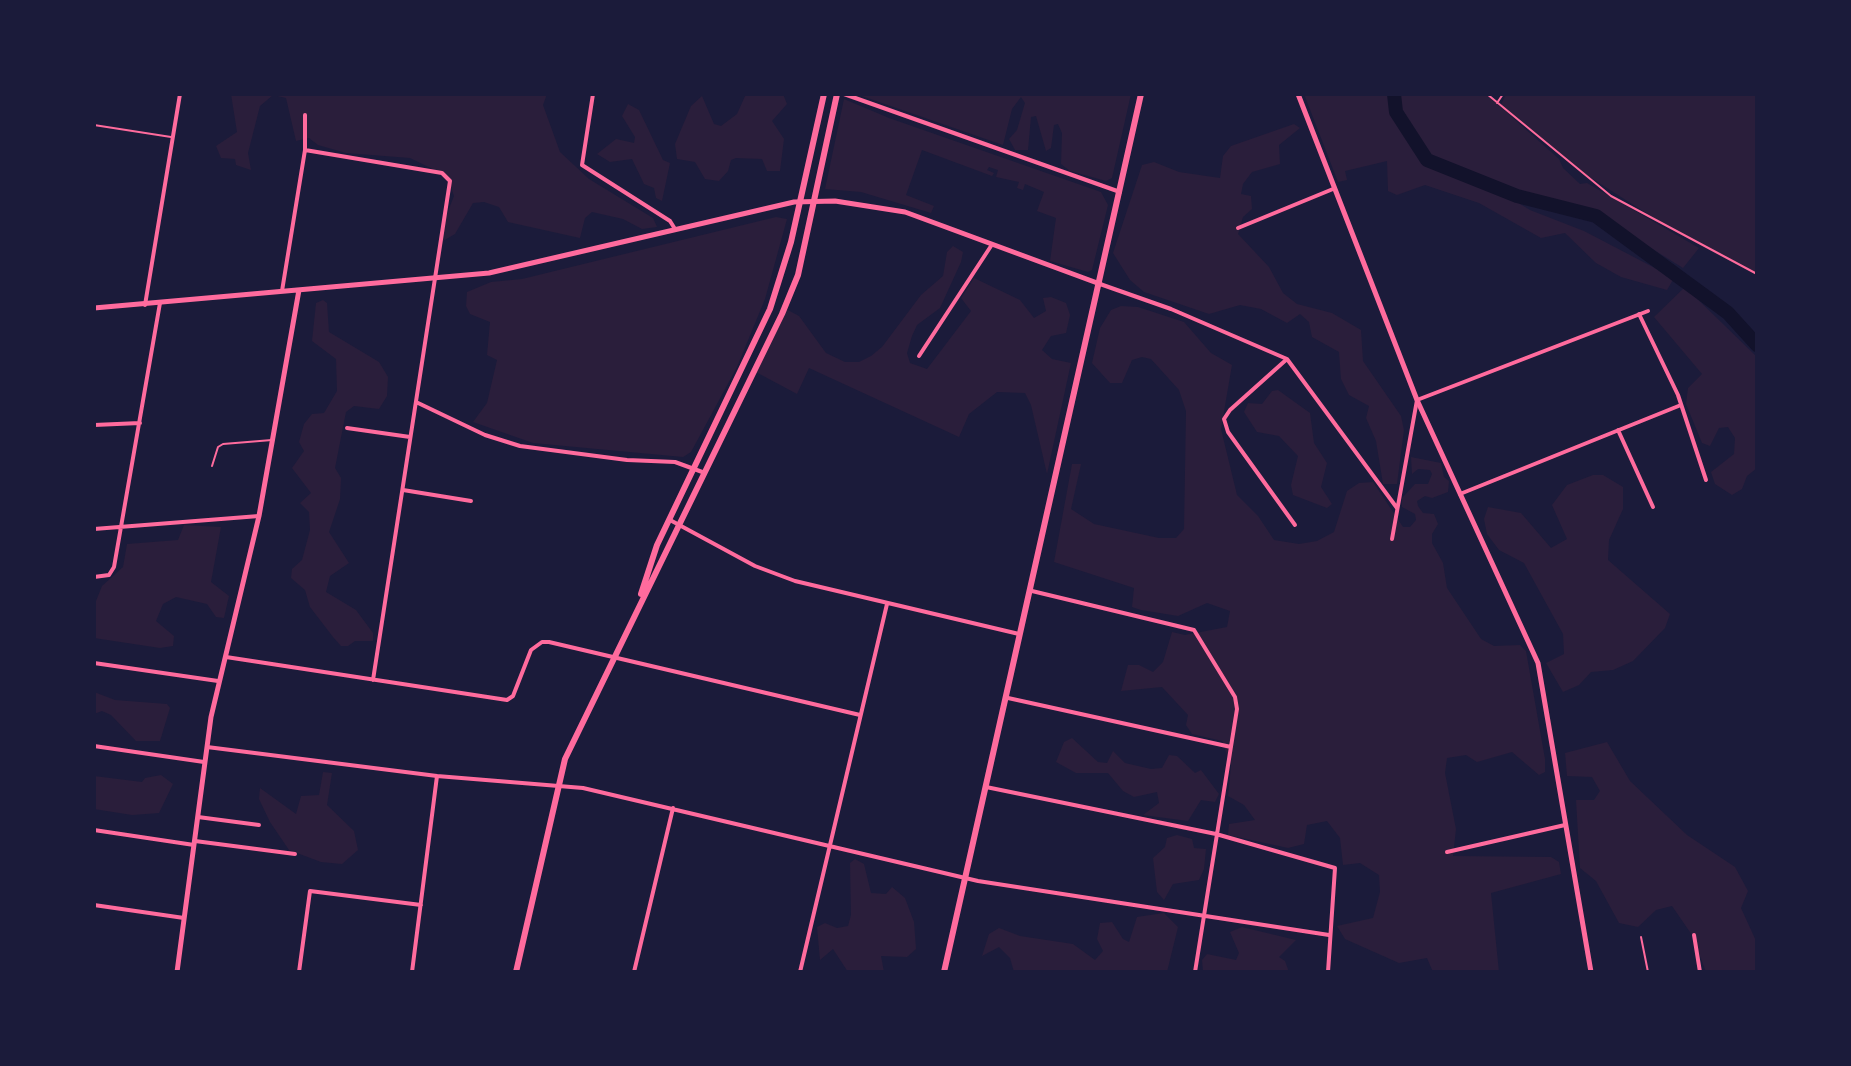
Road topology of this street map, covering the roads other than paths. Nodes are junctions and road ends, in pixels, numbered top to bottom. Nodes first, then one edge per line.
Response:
1 (180, 94) edge
2 (593, 94) edge
3 (824, 94) edge
4 (837, 94) edge
5 (844, 94) edge
6 (1141, 94) edge
7 (1298, 94) edge
8 (305, 115) dead end
9 (94, 125) edge
10 (172, 138) junction
11 (305, 150) junction
12 (1333, 189) junction
13 (1120, 192) junction
14 (1238, 228) dead end
15 (675, 229) junction
16 (991, 246) junction
17 (434, 278) junction
18 (1100, 284) junction
19 (299, 290) junction
20 (282, 291) junction
21 (160, 303) junction
22 (145, 305) junction
23 (94, 308) edge
24 (1648, 311) dead end
25 (1639, 314) junction
26 (919, 356) dead end
27 (1287, 359) junction
28 (1417, 400) junction
29 (416, 402) junction
30 (1681, 405) junction
31 (140, 423) junction
32 (94, 425) edge
33 (347, 428) dead end
34 (1618, 430) junction
35 (410, 437) junction
36 (273, 440) junction
37 (701, 457) junction
38 (710, 461) junction
39 (212, 466) dead end
40 (696, 469) junction
41 (705, 473) junction
42 (1706, 480) dead end
43 (402, 490) junction
44 (1460, 494) junction
45 (471, 501) dead end
46 (1653, 507) dead end
47 (1397, 508) junction
48 (259, 516) junction
49 (670, 520) junction
50 (1295, 525) dead end
51 (122, 526) junction
52 (680, 527) junction
53 (94, 529) edge
54 (1392, 539) dead end
55 (94, 577) edge
56 (1032, 591) junction
57 (887, 604) junction
58 (636, 609) junction
59 (1021, 635) junction
60 (224, 657) junction
61 (613, 657) junction
62 (94, 663) edge
63 (373, 680) junction
64 (218, 681) junction
65 (1008, 698) junction
66 (860, 715) junction
67 (94, 746) edge
68 (207, 747) junction
69 (1231, 747) junction
70 (204, 762) junction
71 (437, 776) junction
72 (558, 785) junction
73 (986, 787) junction
74 (673, 808) junction
75 (198, 817) junction
76 (259, 825) dead end
77 (1565, 825) junction
78 (94, 830) edge
79 (1216, 834) junction
80 (195, 843) junction
81 (830, 845) junction
82 (1447, 852) dead end
83 (295, 854) dead end
84 (966, 878) junction
85 (94, 905) edge
86 (421, 905) junction
87 (1203, 917) junction
88 (184, 918) junction
89 (1329, 935) junction
90 (1694, 935) dead end
91 (1641, 937) dead end
92 (177, 972) edge
93 (299, 972) edge
94 (412, 972) edge
95 (516, 972) edge
96 (634, 972) edge
97 (800, 972) edge
98 (944, 972) edge
99 (1195, 972) edge
100 (1328, 972) edge
101 (1591, 972) edge
102 (1648, 972) edge
103 (1700, 972) edge

1 - 10 street
2 - 15 street
3 - 37 main road
4 - 38 main road
5 - 13 street
6 - 13 main road
7 - 12 street
8 - 11 street
9 - 10 lane
10 - 22 street
11 - 17 street
11 - 20 street
12 - 14 street
12 - 28 street
13 - 18 main road
15 - 16 street
15 - 17 street
16 - 18 street
16 - 26 street
17 - 19 street
17 - 29 street
18 - 27 street
18 - 56 main road
19 - 20 street
19 - 36 street
20 - 21 street
21 - 22 street
21 - 31 street
22 - 23 street
24 - 25 street
25 - 28 street
25 - 30 street
27 - 47 street
27 - 50 street
28 - 44 street
28 - 47 street
29 - 35 street
29 - 40 street
30 - 34 street
30 - 42 street
31 - 32 street
31 - 51 street
33 - 35 street
34 - 44 street
34 - 46 street
35 - 43 street
36 - 39 lane
36 - 48 street
37 - 38 street
37 - 40 main road
38 - 41 main road
40 - 41 street
40 - 49 main road
41 - 52 main road
43 - 45 street
43 - 63 street
44 - 77 street
47 - 54 street
48 - 51 street
48 - 60 street
49 - 52 street
49 - 58 main road
51 - 53 street
51 - 55 street
52 - 57 street
52 - 58 main road
56 - 59 main road
56 - 69 street
57 - 59 street
57 - 66 street
58 - 61 main road
59 - 65 main road
60 - 63 street
60 - 64 street
61 - 63 street
61 - 66 street
61 - 72 main road
62 - 64 street
64 - 68 street
65 - 69 street
65 - 73 main road
66 - 81 street
67 - 70 street
68 - 70 street
68 - 71 street
69 - 79 street
70 - 75 street
71 - 72 street
71 - 86 street
72 - 74 street
72 - 95 main road
73 - 79 street
73 - 84 main road
74 - 81 street
74 - 96 street
75 - 76 street
75 - 80 street
77 - 82 street
77 - 101 street
78 - 80 street
79 - 87 street
79 - 89 street
80 - 83 street
80 - 88 street
81 - 84 street
81 - 97 street
84 - 87 street
84 - 98 main road
85 - 88 street
86 - 93 street
86 - 94 street
87 - 89 street
87 - 99 street
88 - 92 street
89 - 100 street
90 - 103 street
91 - 102 lane

